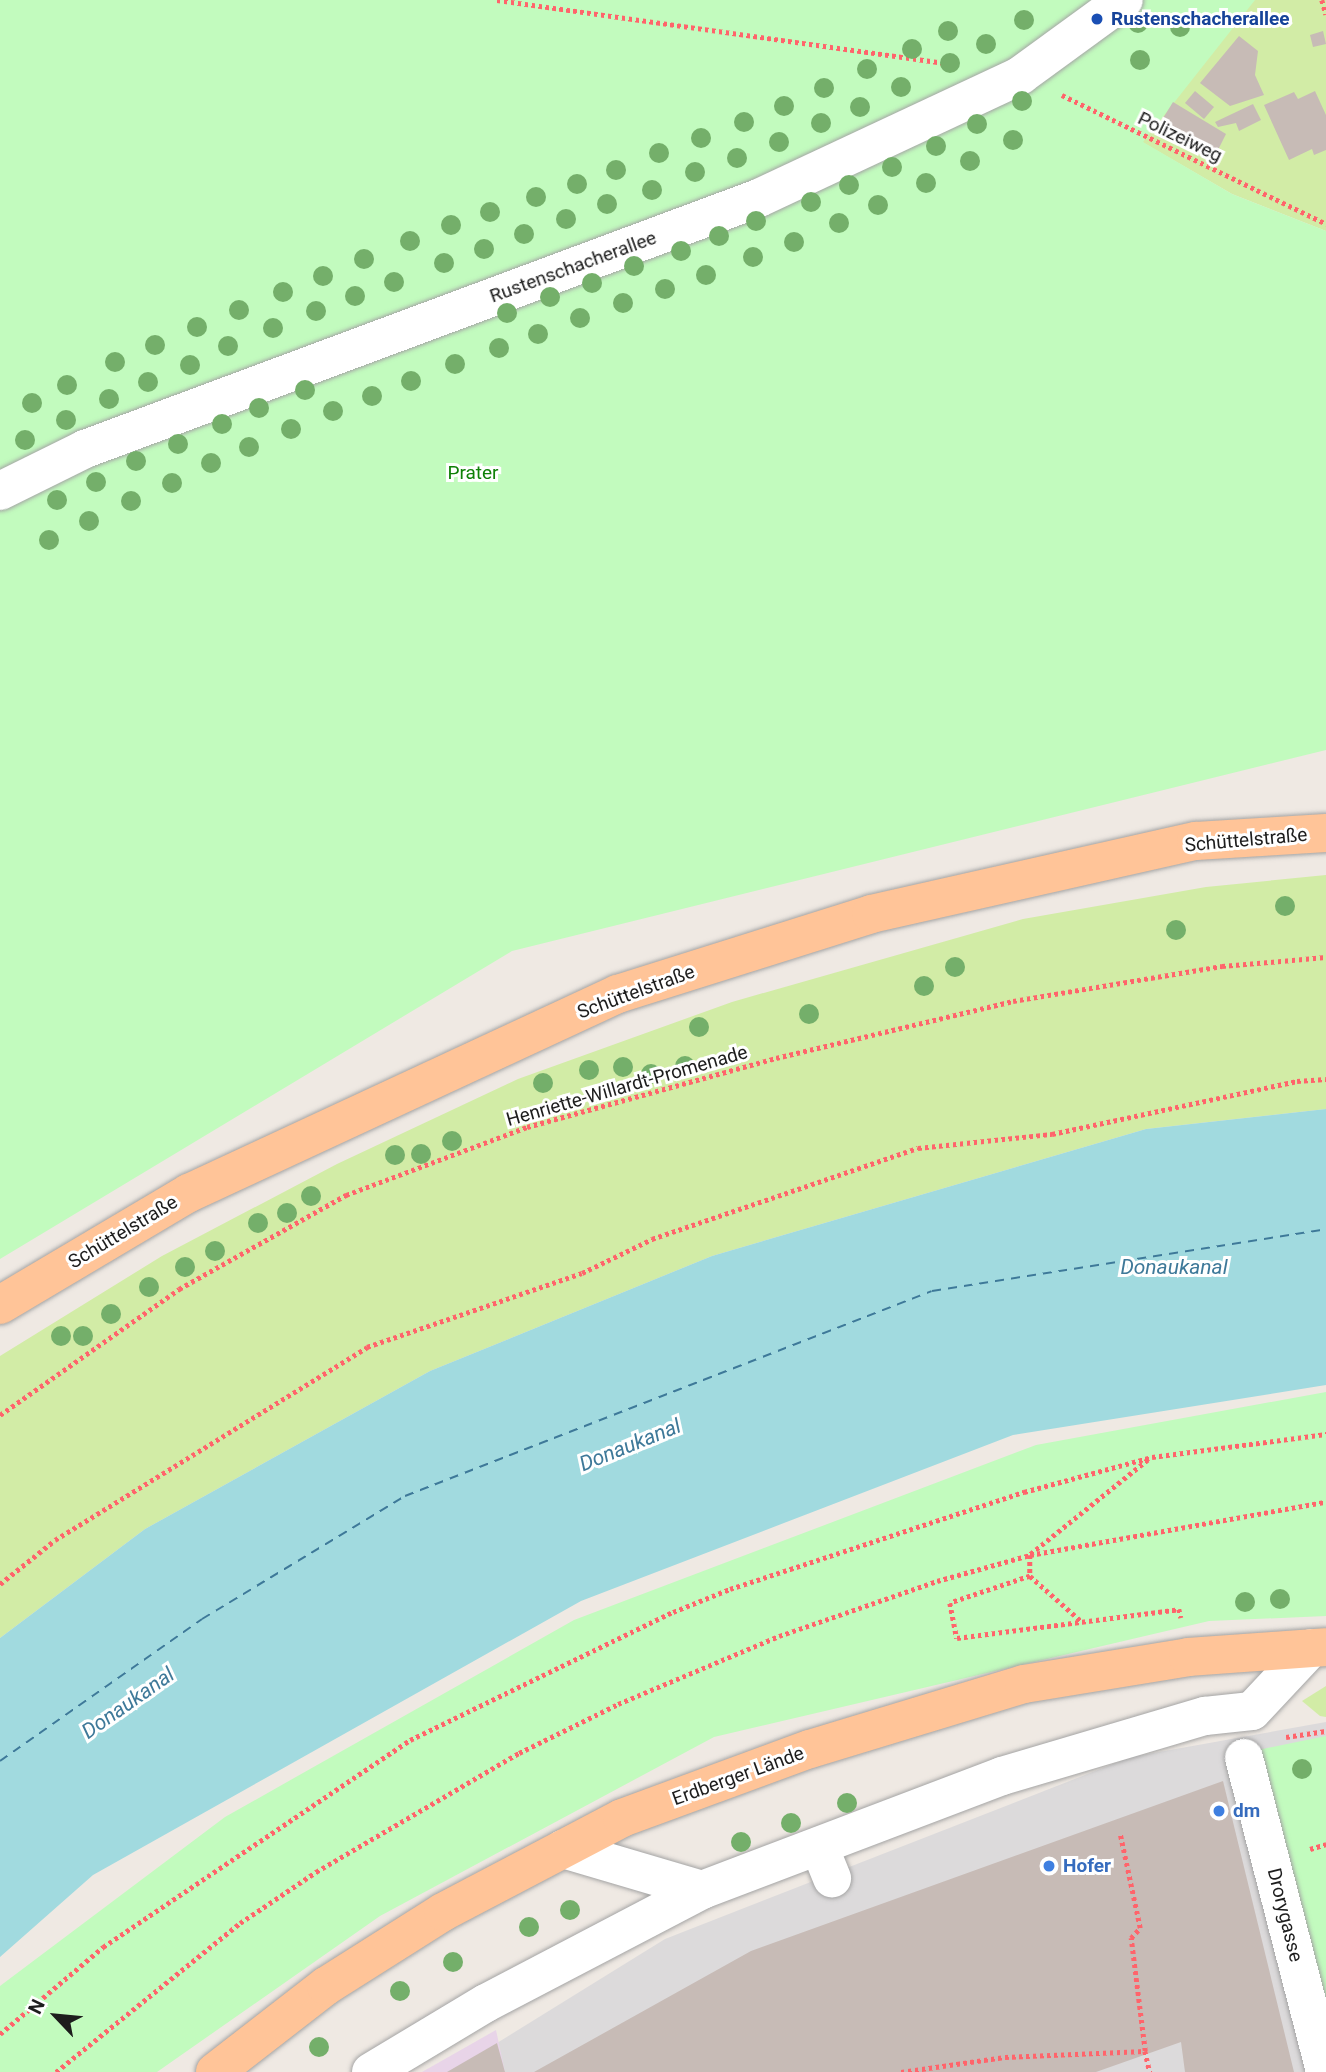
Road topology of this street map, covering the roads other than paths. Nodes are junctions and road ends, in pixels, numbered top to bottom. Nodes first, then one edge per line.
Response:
1 (1124, 0) edge
2 (0, 491) edge
3 (1326, 833) edge
4 (0, 1306) edge
5 (1319, 1647) edge
6 (1244, 1758) dead end
7 (563, 1849) junction
8 (702, 1890) junction
9 (215, 2072) edge
10 (371, 2072) edge
11 (1325, 2072) edge

1 - 2 street, Rustenschacherallee
3 - 4 main road, Schüttelstraße
5 - 7 main road, Erdberger Lände
5 - 8 street
6 - 11 street, Drorygasse
7 - 8 street
7 - 9 main road, Erdberger Lände
8 - 10 street

